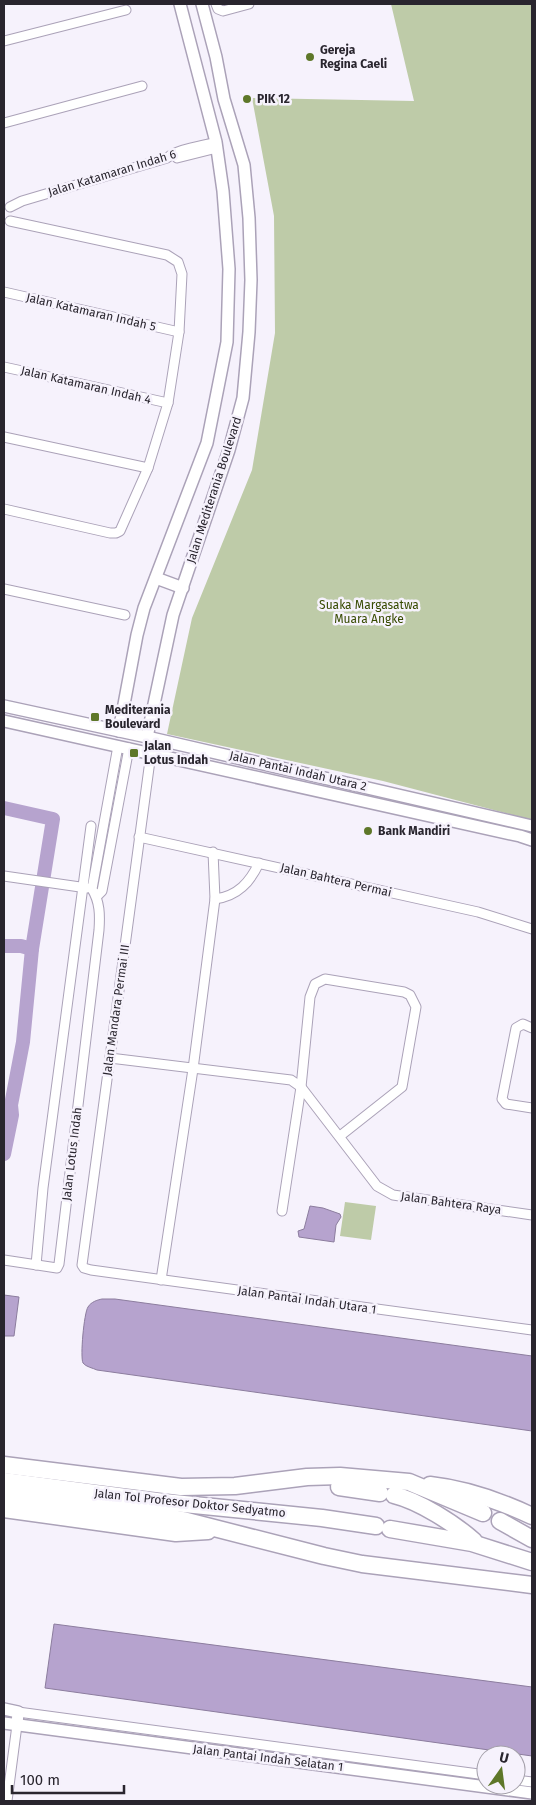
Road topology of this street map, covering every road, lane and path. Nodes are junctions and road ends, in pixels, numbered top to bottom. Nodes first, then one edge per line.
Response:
1 (180, 4) edge
2 (202, 4) edge
3 (249, 4) edge
4 (217, 7) edge
5 (126, 10) dead end
6 (4, 41) edge
7 (142, 86) dead end
8 (4, 123) edge
9 (217, 145) junction
10 (7, 206) edge
11 (7, 222) edge
12 (4, 292) edge
13 (179, 332) junction
14 (4, 367) edge
15 (168, 403) junction
16 (4, 437) edge
17 (148, 468) junction
18 (4, 509) edge
19 (156, 578) junction
20 (183, 588) junction
21 (4, 590) edge
22 (126, 615) dead end
23 (4, 706) edge
24 (4, 721) edge
25 (88, 725) junction
26 (119, 731) junction
27 (147, 736) junction
28 (124, 747) junction
29 (151, 753) junction
30 (91, 826) dead end
31 (532, 826) edge
32 (139, 837) junction
33 (532, 840) edge
34 (213, 852) junction
35 (259, 862) junction
36 (4, 876) edge
37 (93, 891) junction
38 (215, 899) junction
39 (532, 929) edge
40 (532, 1028) edge
41 (110, 1058) junction
42 (194, 1069) junction
43 (301, 1087) junction
44 (532, 1108) edge
45 (340, 1136) junction
46 (282, 1211) dead end
47 (532, 1215) edge
48 (4, 1260) edge
49 (36, 1265) junction
50 (83, 1266) joint
51 (161, 1280) junction
52 (532, 1330) edge
53 (4, 1466) edge
54 (4, 1481) edge
55 (272, 1482) junction
56 (409, 1482) junction
57 (4, 1494) edge
58 (4, 1509) edge
59 (483, 1513) dead end
60 (532, 1516) edge
61 (500, 1521) dead end
62 (221, 1530) junction
63 (532, 1539) edge
64 (479, 1545) junction
65 (532, 1552) edge
66 (532, 1562) edge
67 (532, 1585) edge
68 (4, 1710) edge
69 (18, 1712) junction
70 (4, 1723) edge
71 (17, 1725) junction
72 (476, 1774) edge
73 (532, 1793) edge
74 (7, 1801) edge

1 - 9 street, Jalan Mediterania Boulevard
2 - 20 street, Jalan Mediterania Boulevard
3 - 4 street
5 - 6 street
7 - 8 street
9 - 10 street, Jalan Katamaran Indah 6
9 - 19 street, Jalan Mediterania Boulevard
10 - 11 street
11 - 13 street
12 - 13 street, Jalan Katamaran Indah 5
13 - 15 street
14 - 15 street, Jalan Katamaran Indah 4
15 - 17 street
16 - 17 street
17 - 18 street
19 - 20 street
19 - 26 street, Jalan Mediterania Boulevard
20 - 27 street, Jalan Mediterania Boulevard
21 - 22 street
23 - 25 street, Jalan Pantai Indah Utara 2
24 - 28 street, Jalan Pantai Indah Utara 2
25 - 26 street, Jalan Pantai Indah Utara 2
25 - 28 street
26 - 27 street, Jalan Pantai Indah Utara 2
27 - 31 street, Jalan Pantai Indah Utara 2
28 - 29 street, Jalan Pantai Indah Utara 2
28 - 37 street, Jalan Lotus Indah
29 - 32 street, Jalan Mandara Permai III
29 - 33 street, Jalan Pantai Indah Utara 2
30 - 37 street
32 - 34 street, Jalan Bahtera Permai
32 - 41 street, Jalan Mandara Permai III
34 - 35 street, Jalan Bahtera Permai
34 - 38 street
35 - 38 street
35 - 39 street, Jalan Bahtera Permai
36 - 37 street
37 - 49 street
37 - 49 street, Jalan Lotus Indah
38 - 42 street
40 - 44 street
41 - 42 street
41 - 50 street, Jalan Mandara Permai III
42 - 43 street
42 - 51 street
43 - 45 street, Jalan Bahtera Raya
43 - 45 street
43 - 46 street
45 - 47 street, Jalan Bahtera Raya
48 - 49 street, Jalan Lotus Indah
50 - 51 street, Jalan Pantai Indah Utara 1
51 - 52 street, Jalan Pantai Indah Utara 1
53 - 55 highway, Jalan Tol Profesor Doktor Sedyatmo
54 - 64 highway, Jalan Tol Profesor Doktor Sedyatmo
55 - 56 highway, Jalan Tol Profesor Doktor Sedyatmo
55 - 64 highway
56 - 59 highway, Jalan Tol Profesor Doktor Sedyatmo
56 - 60 highway
57 - 62 highway, Jalan Tol Profesor Doktor Sedyatmo
58 - 62 highway, Jalan Tol Profesor Doktor Sedyatmo
61 - 63 highway
62 - 67 highway, Jalan Tol Profesor Doktor Sedyatmo
64 - 65 highway, Jalan Tol Profesor Doktor Sedyatmo
64 - 66 highway, Jalan Tol Profesor Doktor Sedyatmo
68 - 69 street, Jalan Pantai Indah Selatan 1
69 - 71 street
69 - 72 street, Jalan Pantai Indah Selatan 1
70 - 71 street, Jalan Pantai Indah Selatan 1
71 - 73 street, Jalan Pantai Indah Selatan 1
71 - 74 street

